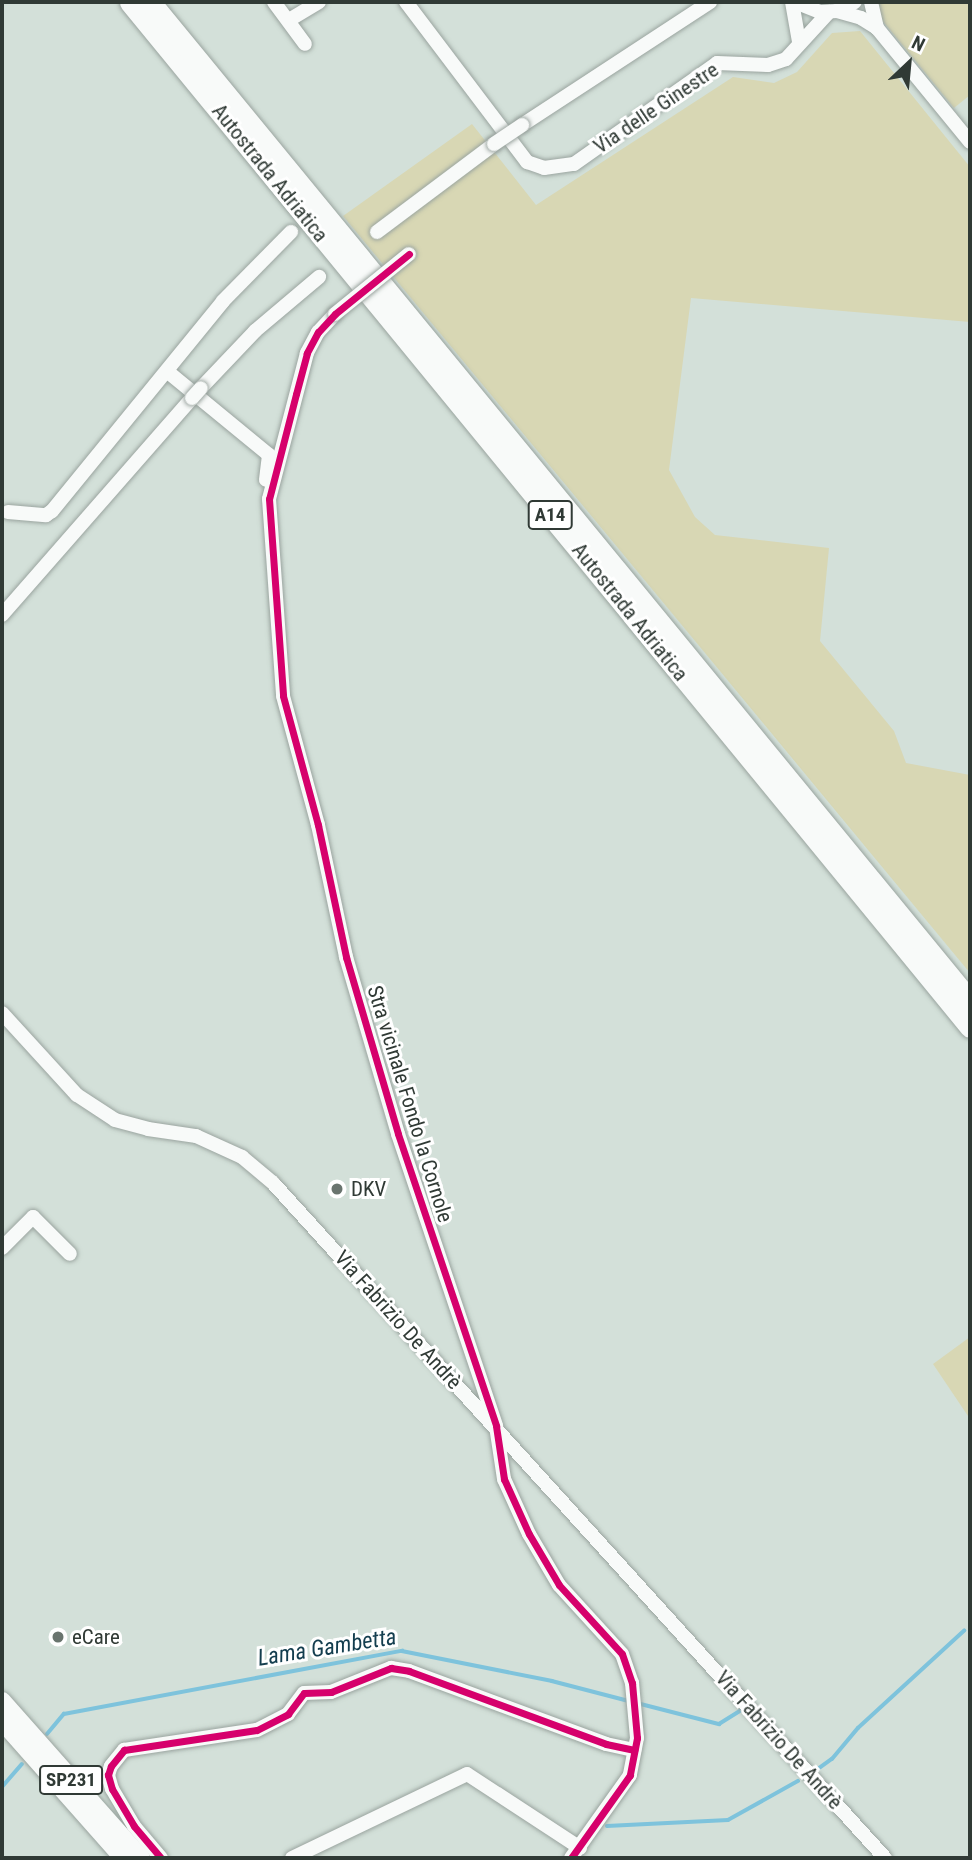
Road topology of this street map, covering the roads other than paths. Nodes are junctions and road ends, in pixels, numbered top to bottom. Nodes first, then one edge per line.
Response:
1 (130, 2) edge
2 (150, 2) edge
3 (274, 2) edge
4 (320, 2) edge
5 (406, 2) edge
6 (710, 2) edge
7 (793, 2) edge
8 (855, 2) edge
9 (871, 2) edge
10 (833, 11) junction
11 (289, 20) junction
12 (877, 28) junction
13 (799, 41) junction
14 (305, 44) dead end
15 (970, 142) edge
16 (291, 232) dead end
17 (377, 232) dead end
18 (409, 254) dead end
19 (320, 277) dead end
20 (168, 372) junction
21 (269, 499) junction
22 (8, 512) dead end
23 (2, 615) edge
24 (970, 1001) edge
25 (2, 1013) edge
26 (970, 1027) edge
27 (2, 1248) edge
28 (70, 1254) dead end
29 (496, 1426) junction
30 (2, 1701) edge
31 (2, 1721) edge
32 (634, 1750) junction
33 (576, 1853) edge
34 (123, 1858) edge
35 (141, 1858) edge
36 (161, 1858) edge
37 (292, 1858) edge
38 (885, 1858) edge

1 - 26 highway, Autostrada Adriatica / A14
2 - 24 highway, Autostrada Adriatica / A14
3 - 11 street
4 - 11 street
5 - 13 street, Via delle Ginestre
6 - 17 street, bridge
7 - 10 street
7 - 13 street
8 - 10 street, Via delle Ginestre
9 - 12 street
10 - 12 street
10 - 13 street, Via delle Ginestre
11 - 14 street
12 - 15 street
16 - 20 street
18 - 21 street, Stra vicinale Fondo la Cornole, bridge
19 - 23 street
20 - 21 street
20 - 22 street
21 - 29 street, Stra vicinale Fondo la Cornole
25 - 29 street, Via Fabrizio De Andrè
27 - 28 street
29 - 32 street, Stra vicinale Fondo la Cornole
29 - 38 street, Via Fabrizio De Andrè
30 - 35 main road, SP231
31 - 34 main road, SP231
32 - 33 street, Stra vicinale Fondo la Cornole
32 - 36 street
33 - 37 street

